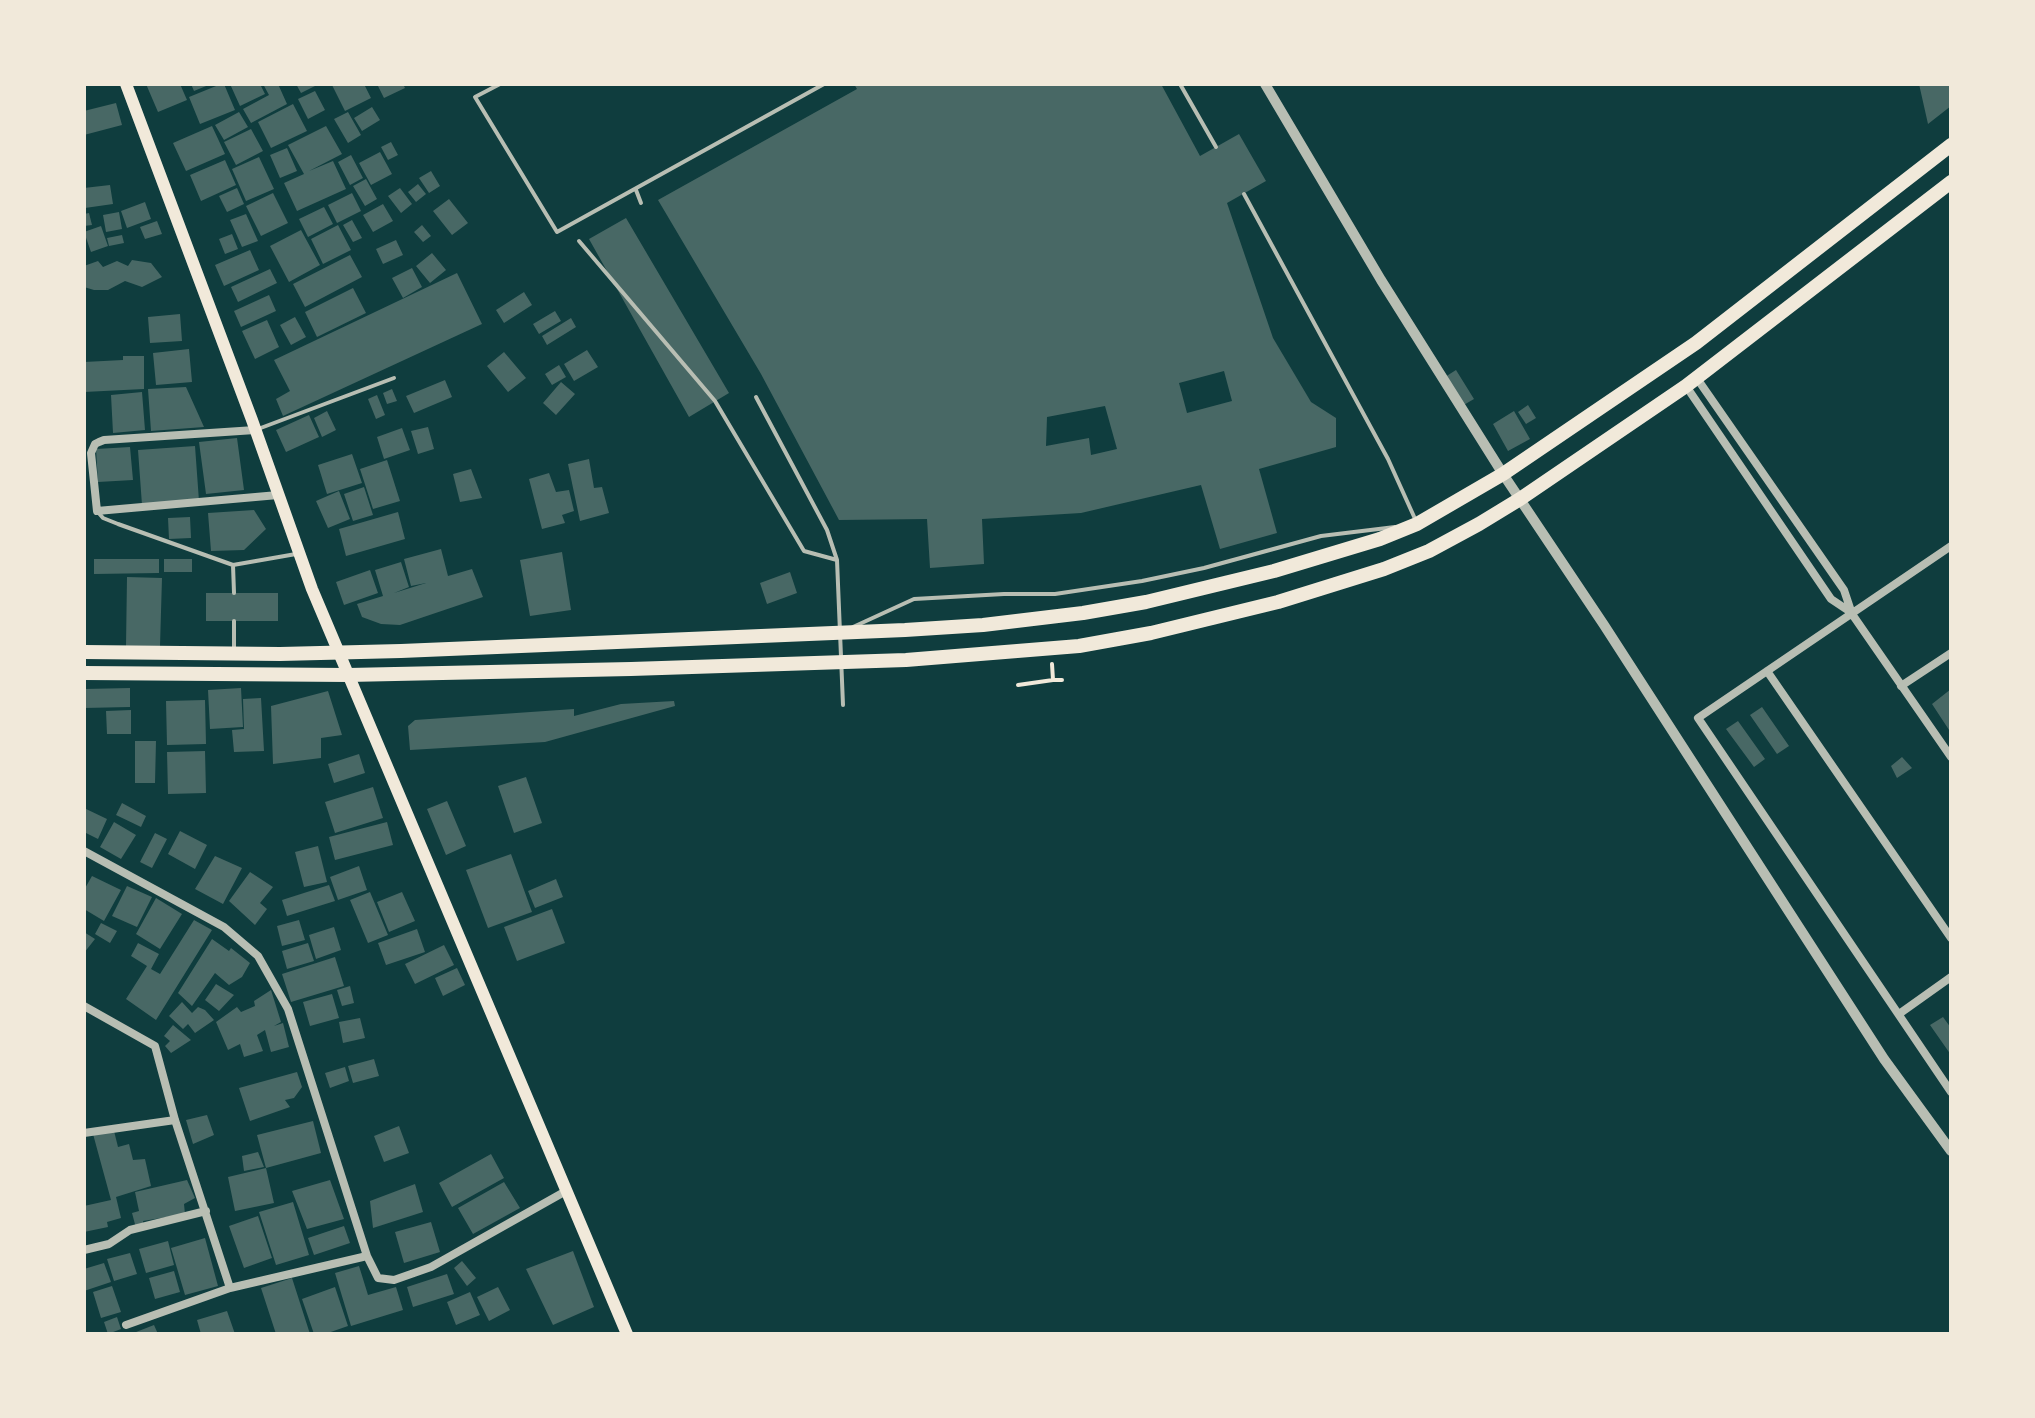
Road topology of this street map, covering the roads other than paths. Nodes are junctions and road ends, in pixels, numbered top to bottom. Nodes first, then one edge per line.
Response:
1 (126, 84) edge
2 (500, 84) edge
3 (824, 84) edge
4 (1180, 84) edge
5 (1265, 84) edge
6 (1951, 145) edge
7 (1216, 147) dead end
8 (1951, 182) edge
9 (636, 190) junction
10 (1244, 194) dead end
11 (641, 203) dead end
12 (579, 241) dead end
13 (394, 378) dead end
14 (1691, 381) junction
15 (756, 397) dead end
16 (255, 430) junction
17 (1503, 474) junction
18 (278, 495) junction
19 (1520, 499) junction
20 (97, 511) junction
21 (1417, 524) junction
22 (1951, 546) edge
23 (298, 553) junction
24 (837, 560) junction
25 (233, 565) junction
26 (234, 593) dead end
27 (1852, 614) junction
28 (234, 621) dead end
29 (840, 633) junction
30 (84, 652) edge
31 (339, 652) junction
32 (1951, 653) edge
33 (234, 654) junction
34 (842, 663) junction
35 (1767, 671) junction
36 (84, 673) edge
37 (348, 675) junction
38 (1901, 686) junction
39 (843, 705) dead end
40 (1951, 757) edge
41 (84, 851) edge
42 (1951, 938) edge
43 (1951, 977) edge
44 (84, 1006) edge
45 (1899, 1014) junction
46 (1951, 1092) edge
47 (175, 1120) junction
48 (84, 1133) edge
49 (1951, 1151) edge
50 (566, 1191) junction
51 (206, 1211) junction
52 (84, 1250) edge
53 (367, 1256) junction
54 (230, 1288) junction
55 (126, 1325) dead end
56 (627, 1334) edge

1 - 16 main road
2 - 9 lane
3 - 9 lane
4 - 7 lane
5 - 17 street
6 - 17 main road
8 - 14 main road
9 - 11 lane
10 - 21 lane
12 - 24 lane
13 - 16 lane
14 - 19 main road
14 - 27 street
14 - 27 street
15 - 24 lane
16 - 18 main road
16 - 20 street
17 - 19 street
17 - 21 main road
18 - 20 street
18 - 23 main road
19 - 34 main road
19 - 49 street
20 - 25 lane
21 - 29 main road
21 - 29 lane
22 - 27 street
23 - 25 lane
23 - 31 main road
24 - 29 lane
25 - 26 lane
27 - 35 street
27 - 38 street
28 - 33 lane
29 - 31 main road
29 - 34 lane
30 - 33 main road
31 - 33 main road
31 - 37 main road
32 - 38 street
34 - 37 main road
34 - 39 lane
35 - 42 street
35 - 45 street
36 - 37 main road
37 - 50 main road
38 - 40 street
41 - 53 street
43 - 45 street
44 - 47 street
45 - 46 street
47 - 48 street
47 - 51 street
50 - 53 street
50 - 56 main road
51 - 52 street
51 - 54 street
53 - 54 street
54 - 55 street

